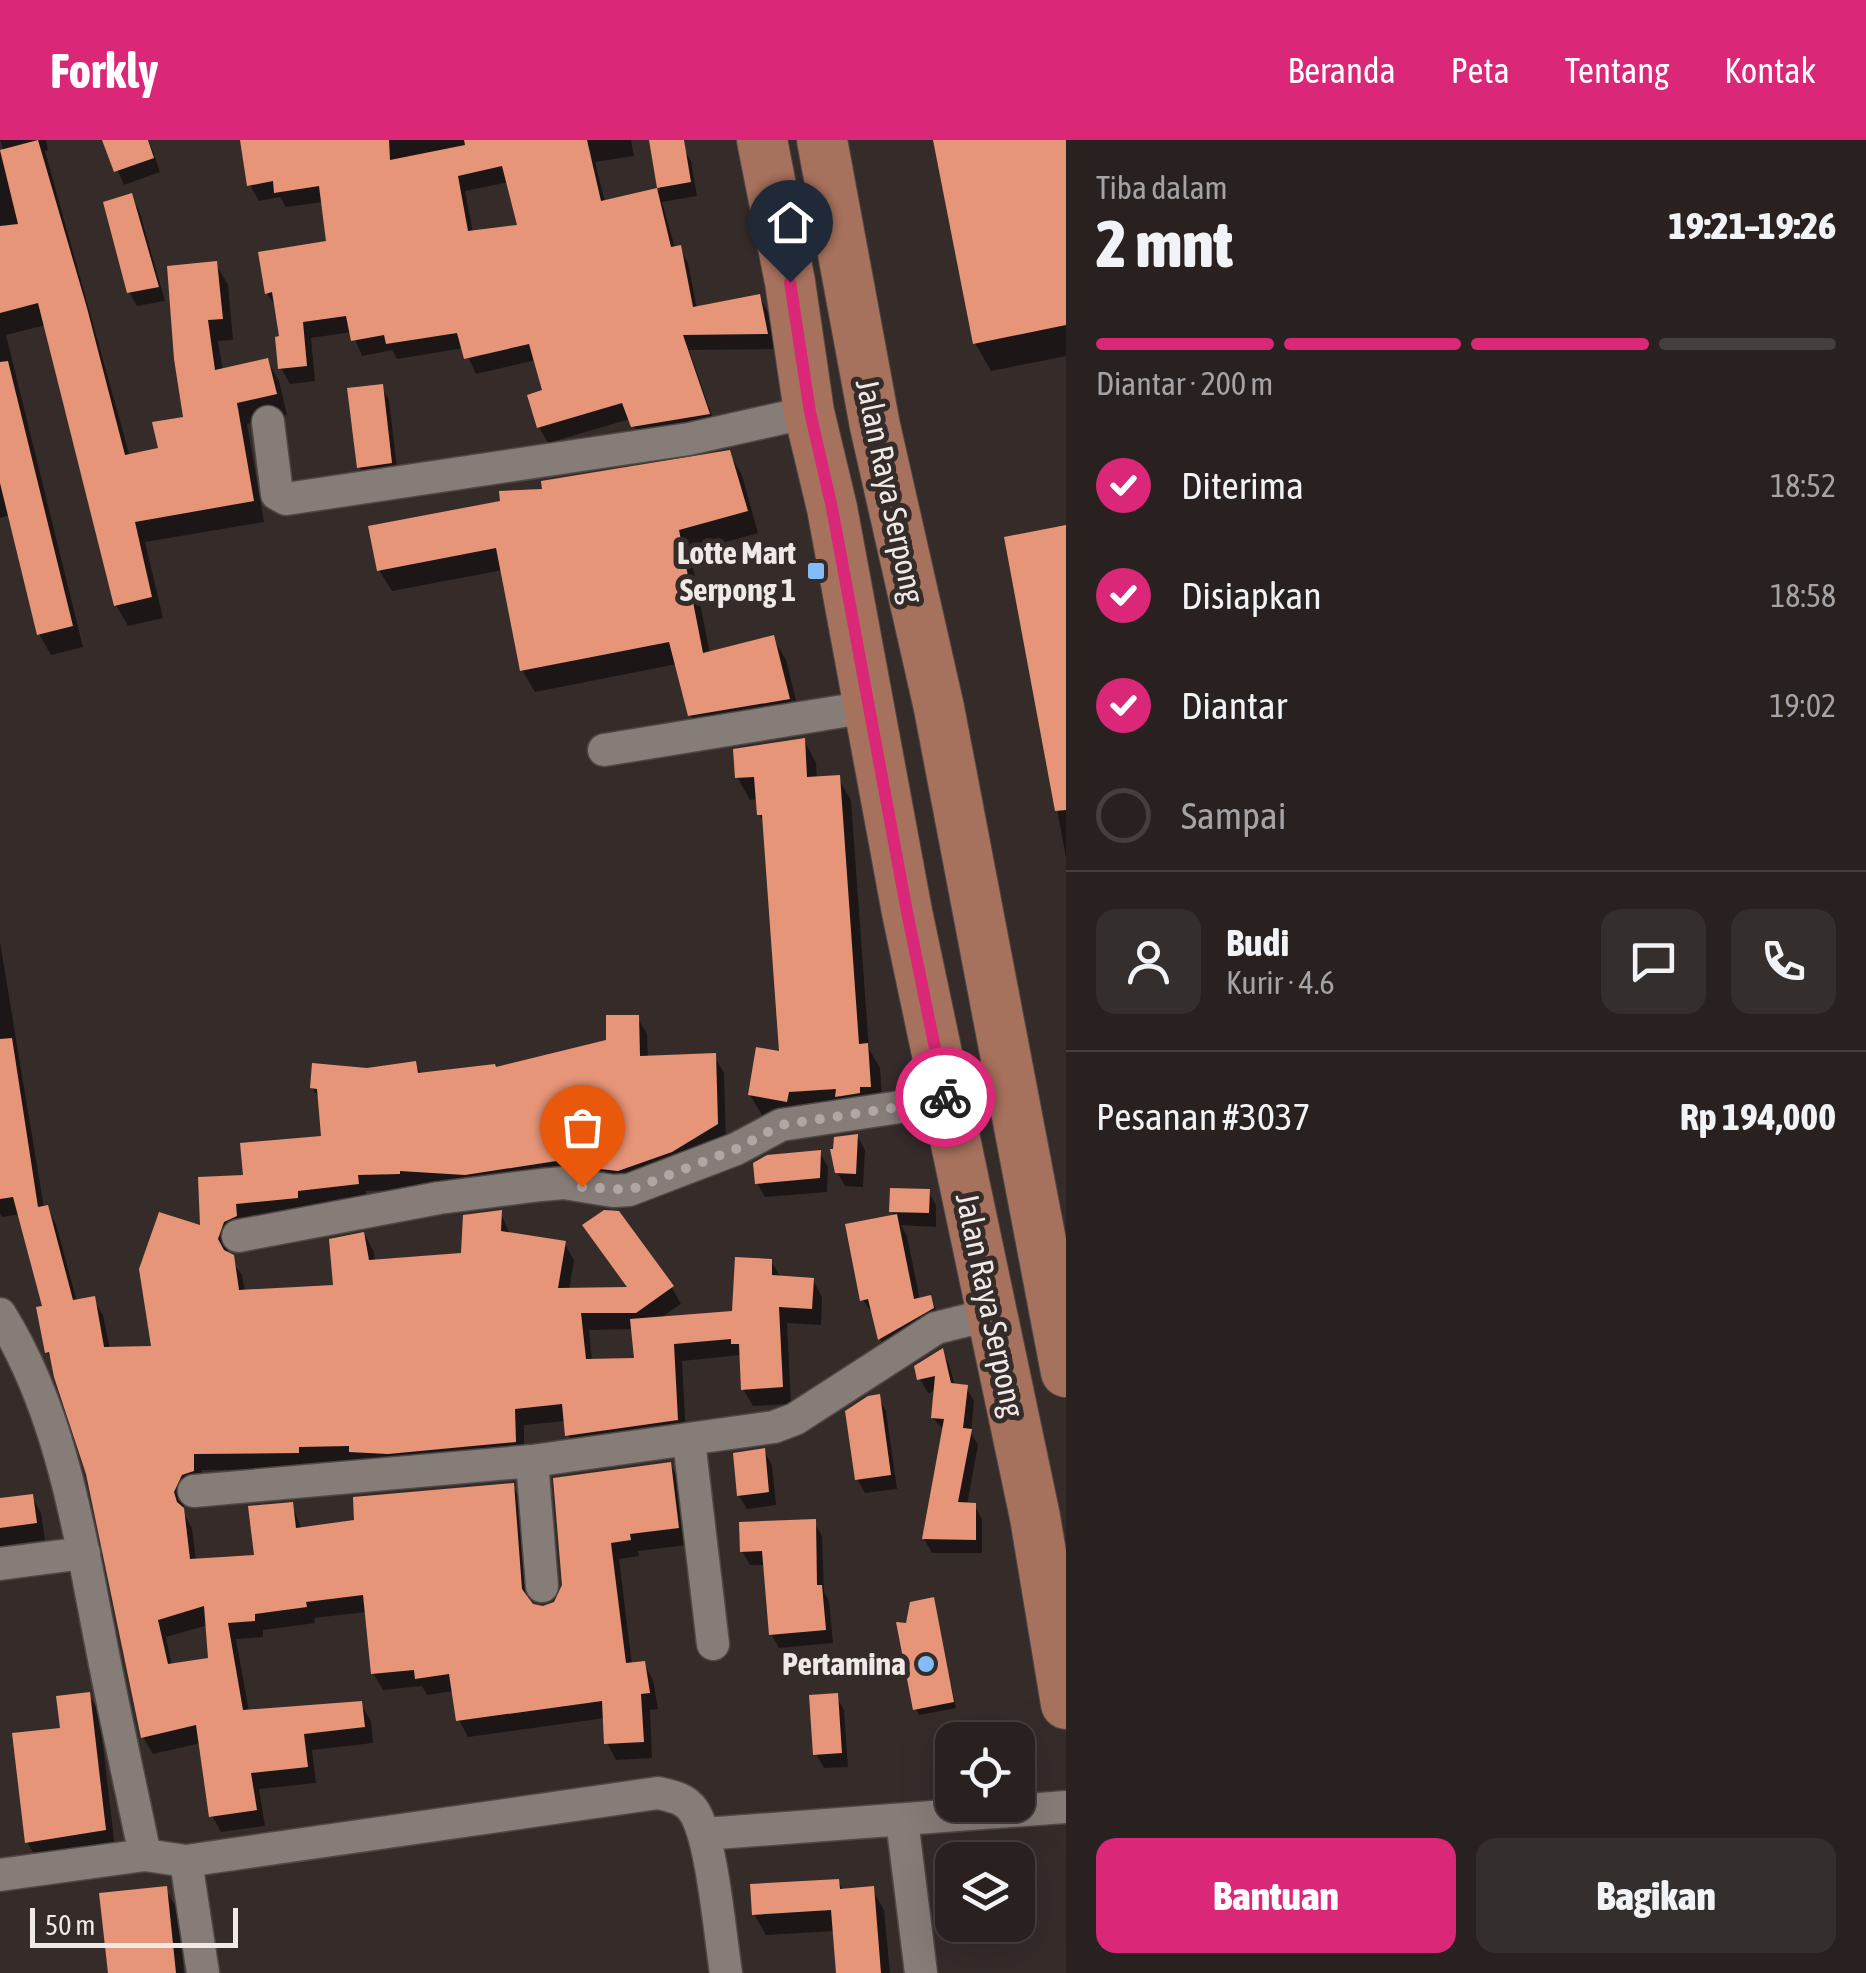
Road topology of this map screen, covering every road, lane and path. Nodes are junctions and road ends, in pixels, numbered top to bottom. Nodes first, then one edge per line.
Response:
1 (762, 140) edge
2 (822, 140) edge
3 (810, 412) junction
4 (268, 422) dead end
5 (868, 707) junction
6 (604, 750) dead end
7 (946, 1100) junction
8 (238, 1236) dead end
9 (0, 1314) edge
10 (992, 1314) junction
11 (1066, 1372) edge
12 (690, 1441) junction
13 (532, 1462) junction
14 (194, 1491) dead end
15 (84, 1553) junction
16 (0, 1564) edge
17 (542, 1586) dead end
18 (713, 1644) dead end
19 (1066, 1704) edge
20 (1066, 1807) edge
21 (902, 1820) junction
22 (704, 1834) junction
23 (144, 1855) junction
24 (186, 1861) junction
25 (0, 1875) edge
26 (203, 1973) edge
27 (726, 1973) edge
28 (920, 1973) edge

1 - 3 main road, Jalan Raya Serpong
2 - 11 main road, Jalan Raya Serpong
3 - 4 street
3 - 5 main road, Jalan Raya Serpong
5 - 6 street
5 - 7 main road, Jalan Raya Serpong
7 - 8 street
7 - 10 main road, Jalan Raya Serpong
9 - 15 street
10 - 12 street
10 - 19 main road, Jalan Raya Serpong
12 - 13 street
12 - 18 street
13 - 14 street
13 - 17 street
15 - 16 street
15 - 23 street
20 - 21 street
21 - 22 street
21 - 28 street
22 - 24 street
22 - 27 street
23 - 24 street
23 - 25 street
24 - 26 street

